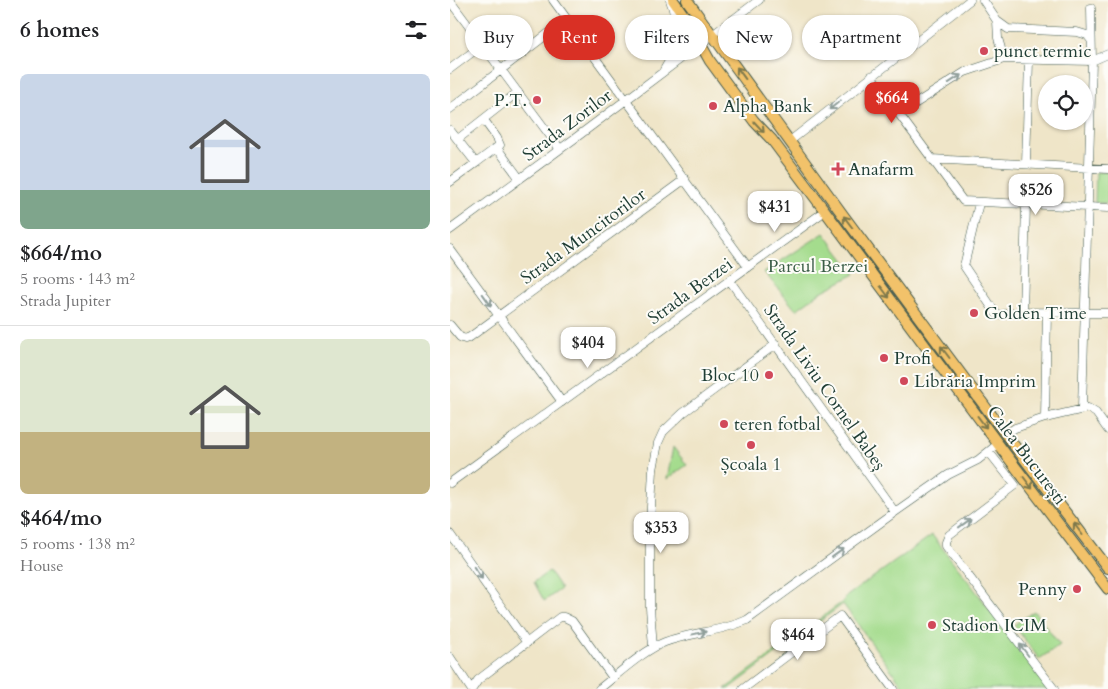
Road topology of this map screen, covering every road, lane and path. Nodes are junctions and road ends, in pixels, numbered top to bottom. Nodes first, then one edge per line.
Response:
1 (553, 0) edge
2 (671, 0) edge
3 (687, 0) edge
4 (759, 0) edge
5 (970, 0) edge
6 (983, 0) edge
7 (450, 2) edge
8 (1091, 8) dead end
9 (564, 15) edge
10 (683, 15) edge
11 (997, 21) junction
12 (465, 22) edge
13 (713, 35) junction
14 (543, 38) edge
15 (708, 39) edge
16 (1091, 40) junction
17 (1108, 54) edge
18 (708, 57) edge
19 (465, 58) edge
20 (1004, 58) junction
21 (493, 60) edge
22 (596, 60) edge
23 (681, 60) edge
24 (1029, 60) junction
25 (1092, 61) junction
26 (500, 69) junction
27 (450, 70) edge
28 (662, 74) junction
29 (871, 76) junction
30 (518, 92) junction
31 (626, 100) junction
32 (450, 109) edge
33 (899, 114) junction
34 (484, 120) junction
35 (450, 130) edge
36 (458, 139) junction
37 (790, 141) junction
38 (497, 148) junction
39 (560, 149) junction
40 (931, 159) junction
41 (476, 163) junction
42 (1026, 164) junction
43 (1089, 168) junction
44 (1108, 169) edge
45 (520, 179) junction
46 (685, 179) junction
47 (450, 182) edge
48 (979, 203) junction
49 (1026, 205) junction
50 (1088, 207) junction
51 (1108, 208) edge
52 (825, 210) junction
53 (450, 230) edge
54 (450, 248) edge
55 (748, 267) junction
56 (730, 280) junction
57 (1023, 312) junction
58 (1047, 312) junction
59 (1085, 313) junction
60 (1108, 313) edge
61 (499, 317) junction
62 (450, 325) edge
63 (776, 344) junction
64 (562, 402) junction
65 (1082, 408) junction
66 (1045, 418) junction
67 (1107, 424) edge
68 (1006, 434) junction
69 (998, 444) junction
70 (989, 452) junction
71 (450, 483) edge
72 (895, 512) junction
73 (450, 534) edge
74 (1108, 568) edge
75 (1108, 589) edge
76 (527, 643) junction
77 (653, 647) junction
78 (450, 657) edge
79 (613, 678) junction
80 (471, 689) edge
81 (599, 689) edge
82 (743, 689) edge
83 (893, 689) edge
84 (1054, 689) edge

1 - 9 street
2 - 10 main road, Calea București
2 - 28 street
3 - 13 main road, Calea București
4 - 13 street, Strada Zorilor
5 - 29 street
6 - 11 street
7 - 12 street
8 - 16 street
11 - 16 street
11 - 20 street
13 - 15 street, Strada Zorilor
37 -> 13 main road, Calea București
14 - 26 street
16 - 25 street
17 - 25 street
18 -> 52 main road, Calea București
19 - 27 street
20 - 24 street
33 -> 20 street
21 - 26 street
22 - 31 street
23 - 28 street, Strada Zorilor
24 - 25 street
24 - 42 street
25 - 43 street
26 - 30 street
26 - 32 street
28 - 31 street, Strada Zorilor
29 - 33 street
29 -> 37 street
30 - 34 street
30 - 39 street
31 - 39 street, Strada Zorilor
31 - 46 street
33 - 40 street
34 - 36 street
34 - 38 street
35 - 36 street
36 - 41 street
68 -> 37 main road, Calea București
38 - 41 street
38 - 45 street
39 - 45 street, Strada Zorilor
40 - 42 street
40 - 48 street
41 - 47 street
42 - 43 street
43 - 44 street
43 - 50 street
45 - 53 street, Strada Zorilor
46 - 55 street
46 - 61 street, Strada Muncitorilor
48 - 49 street
48 - 57 street
49 - 50 street
49 - 57 street
50 - 51 street
50 - 59 street
52 - 55 street, Strada Berzei
52 -> 69 main road, Calea București
54 -> 61 street
55 - 56 street, Strada Berzei
56 - 63 street, Strada Liviu Cornel Babeș
56 - 64 street, Strada Berzei
57 - 58 street
58 - 59 street
58 - 66 street
59 - 60 street
59 - 65 street
61 - 62 street, Strada Muncitorilor
61 - 64 street
63 - 72 street, Strada Liviu Cornel Babeș
63 - 77 street
64 - 71 street, Strada Berzei
65 - 66 street
65 - 67 street
66 - 68 street
74 -> 68 main road, Calea București
69 - 70 street
69 -> 75 main road, Calea București
70 - 72 street
84 -> 70 street
77 -> 72 street
73 -> 76 street
76 - 79 street
76 - 80 street
77 - 79 street
78 - 80 street
79 - 81 street
82 - 83 street

